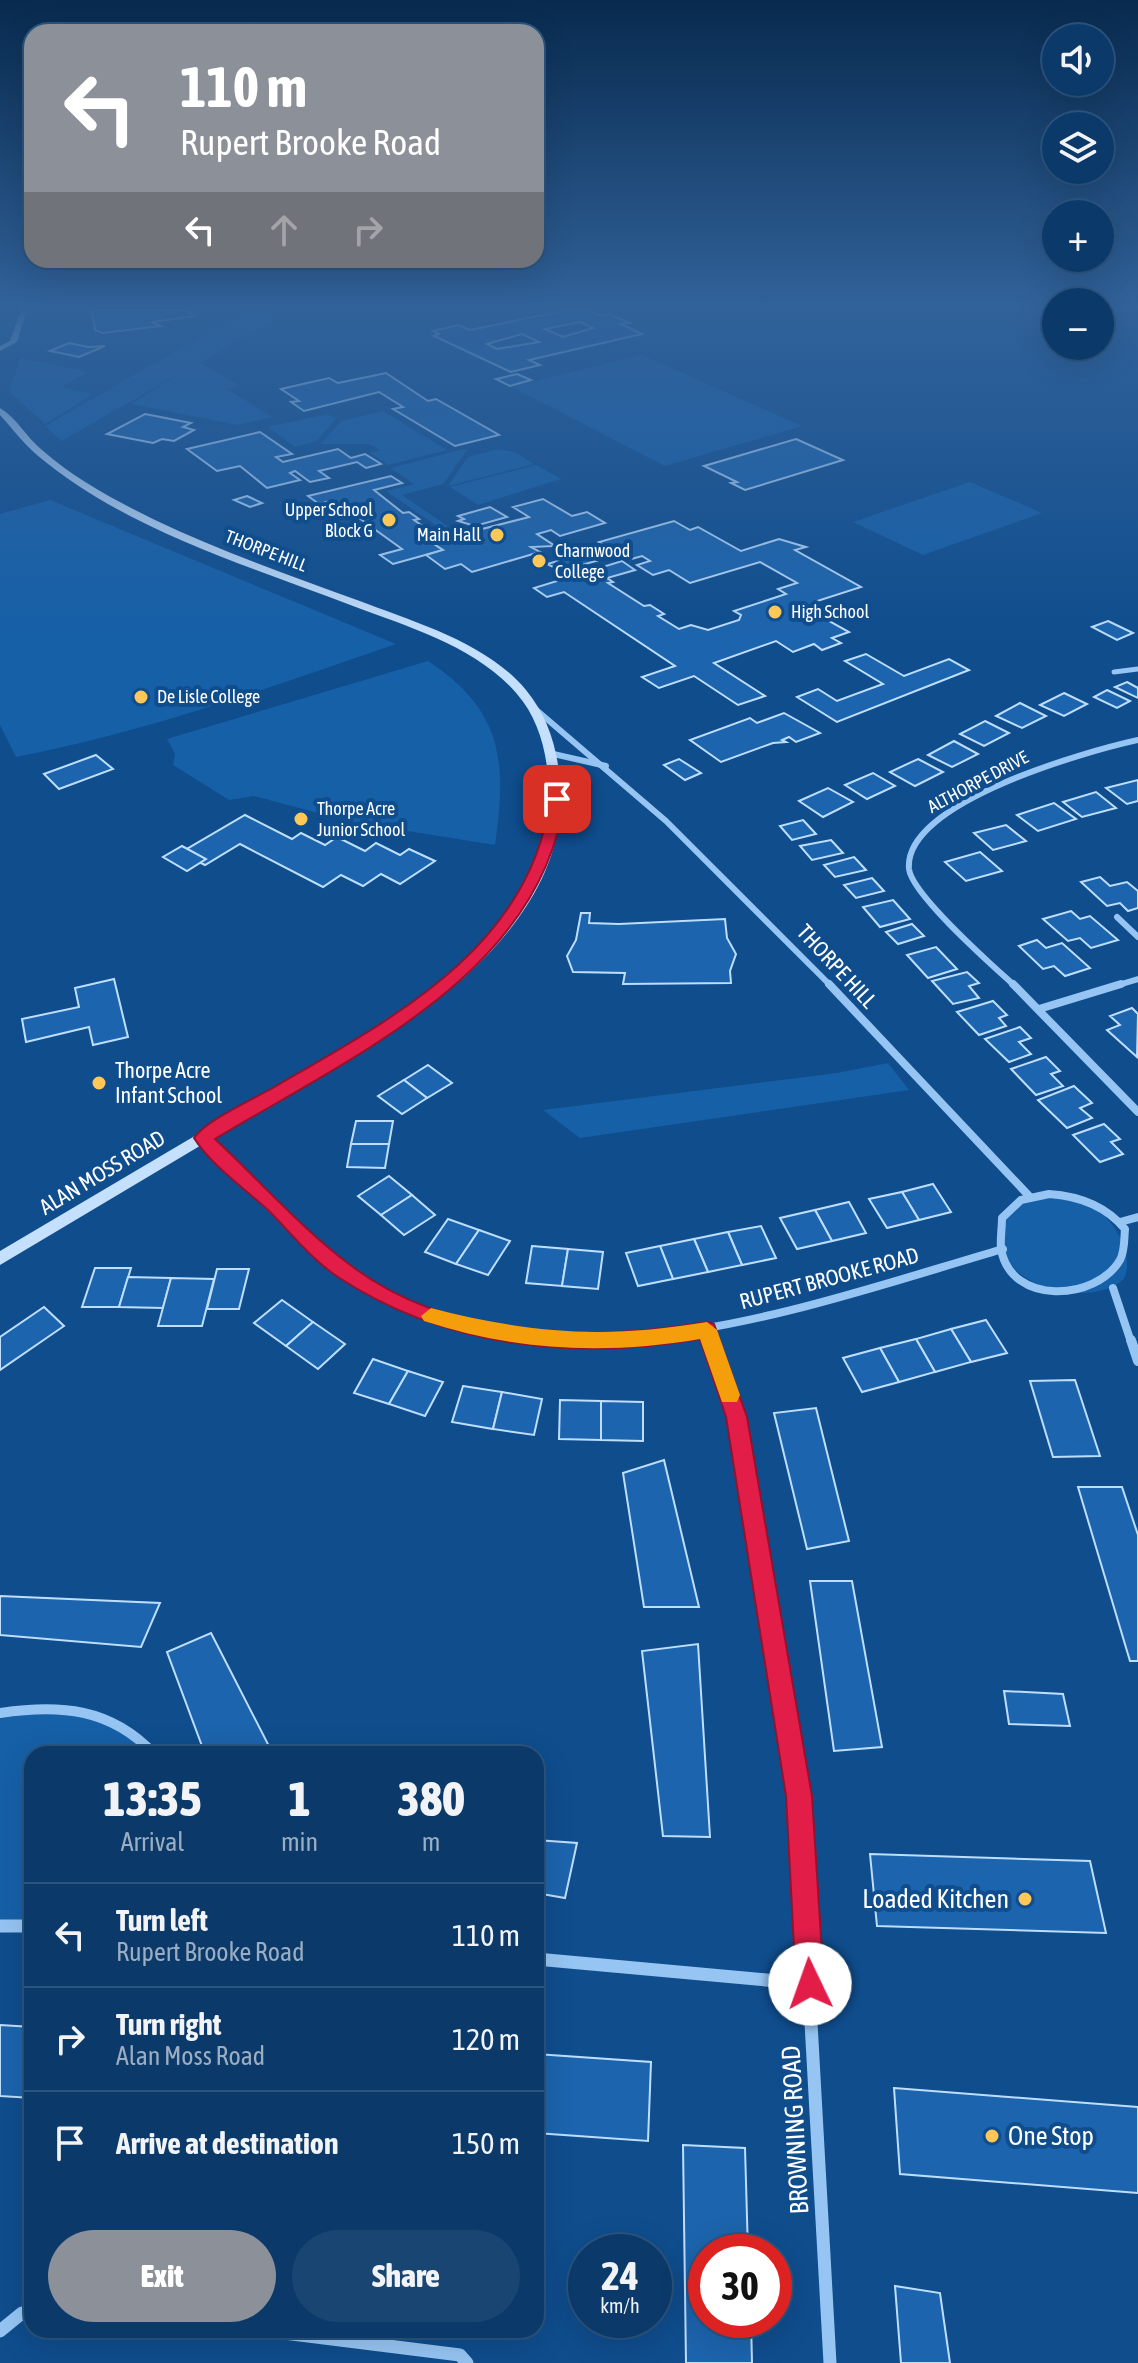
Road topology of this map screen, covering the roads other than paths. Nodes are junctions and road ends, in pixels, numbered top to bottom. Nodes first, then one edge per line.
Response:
1 (10, 420) edge
2 (1138, 669) edge
3 (1114, 672) dead end
4 (530, 705) junction
5 (1138, 740) edge
6 (549, 753) junction
7 (611, 768) junction
8 (1117, 917) dead end
9 (1138, 937) edge
10 (1138, 979) edge
11 (1039, 1009) junction
12 (1138, 1112) edge
13 (203, 1138) junction
14 (1030, 1197) junction
15 (1138, 1217) edge
16 (1120, 1222) junction
17 (1134, 1248) dead end
18 (1003, 1249) junction
19 (0, 1259) edge
20 (707, 1330) junction
21 (1138, 1361) edge
22 (0, 1713) edge
23 (148, 1746) edge
24 (0, 1926) edge
25 (24, 1926) edge
26 (544, 1960) edge
27 (810, 1984) junction
28 (24, 2313) edge
29 (0, 2331) edge
30 (324, 2338) edge
31 (467, 2363) edge
32 (830, 2363) edge

1 - 4 street, THORPE HILL
2 - 3 street
4 - 6 street, THORPE HILL
4 - 7 street, THORPE HILL
5 - 11 street, ALTHORPE DRIVE
6 - 7 street
6 - 13 street, ALAN MOSS ROAD
7 - 14 street, THORPE HILL
8 - 9 street
10 - 11 street
11 - 12 street, ALTHORPE DRIVE
13 - 19 street, ALAN MOSS ROAD
13 - 20 street, RUPERT BROOKE ROAD
14 - 16 street
14 - 18 street
15 - 16 street
16 - 17 street
18 - 20 street, RUPERT BROOKE ROAD
18 - 21 street
20 - 27 street, BROWNING ROAD
22 - 23 street
24 - 25 street
26 - 27 street
27 - 32 street, BROWNING ROAD
28 - 29 street
30 - 31 street

